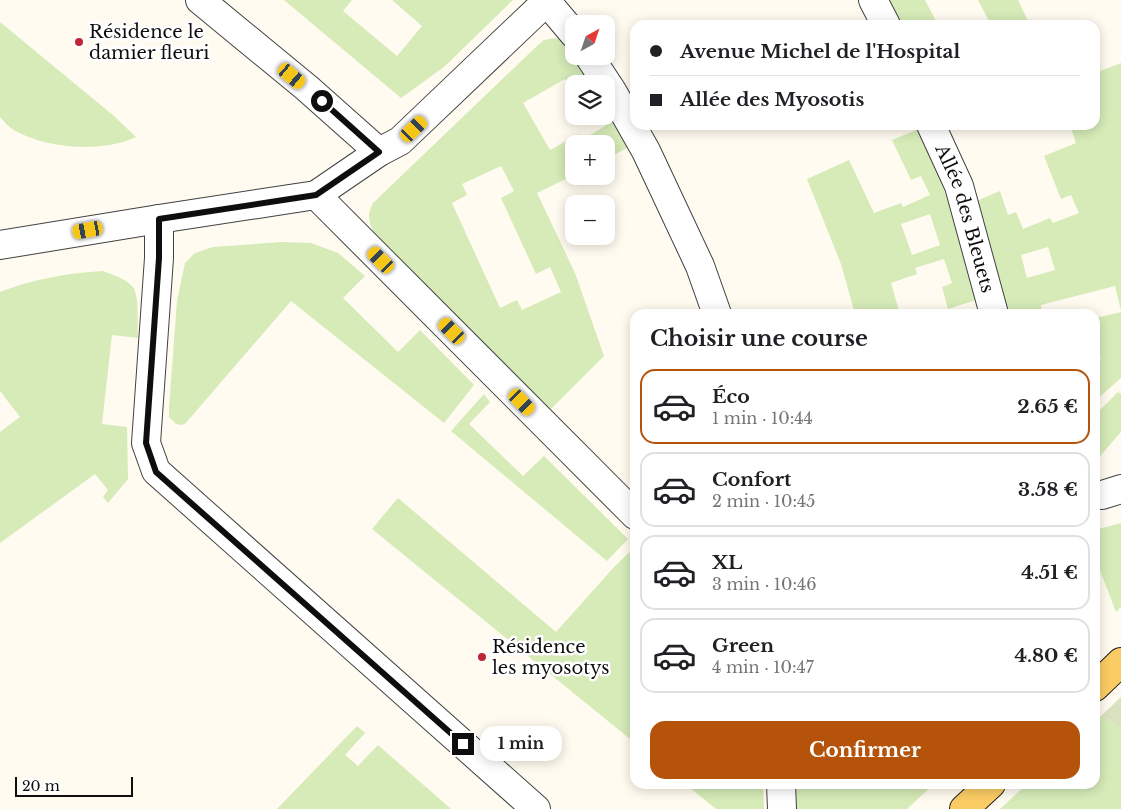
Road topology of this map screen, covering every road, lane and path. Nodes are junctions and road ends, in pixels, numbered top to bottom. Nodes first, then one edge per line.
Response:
1 (200, 0) edge
2 (873, 0) edge
3 (547, 1) edge
4 (883, 20) edge
5 (565, 23) edge
6 (595, 65) edge
7 (630, 123) edge
8 (634, 130) edge
9 (934, 130) edge
10 (379, 152) junction
11 (316, 195) junction
12 (159, 219) junction
13 (0, 245) edge
14 (715, 309) edge
15 (993, 309) edge
16 (1121, 490) edge
17 (1100, 495) edge
18 (630, 510) edge
19 (1121, 662) edge
20 (1100, 682) edge
21 (781, 789) edge
22 (986, 789) edge
23 (536, 809) edge
24 (782, 809) edge
25 (964, 809) edge

1 - 10 street
2 - 4 street
3 - 5 street
3 - 10 street
6 - 7 street
8 - 14 street
9 - 15 street, Allée des Bleuets
10 - 11 street
11 - 12 street
11 - 18 street
12 - 13 street
12 - 23 street
16 - 17 street
19 - 20 main road
21 - 24 street
22 - 25 main road

